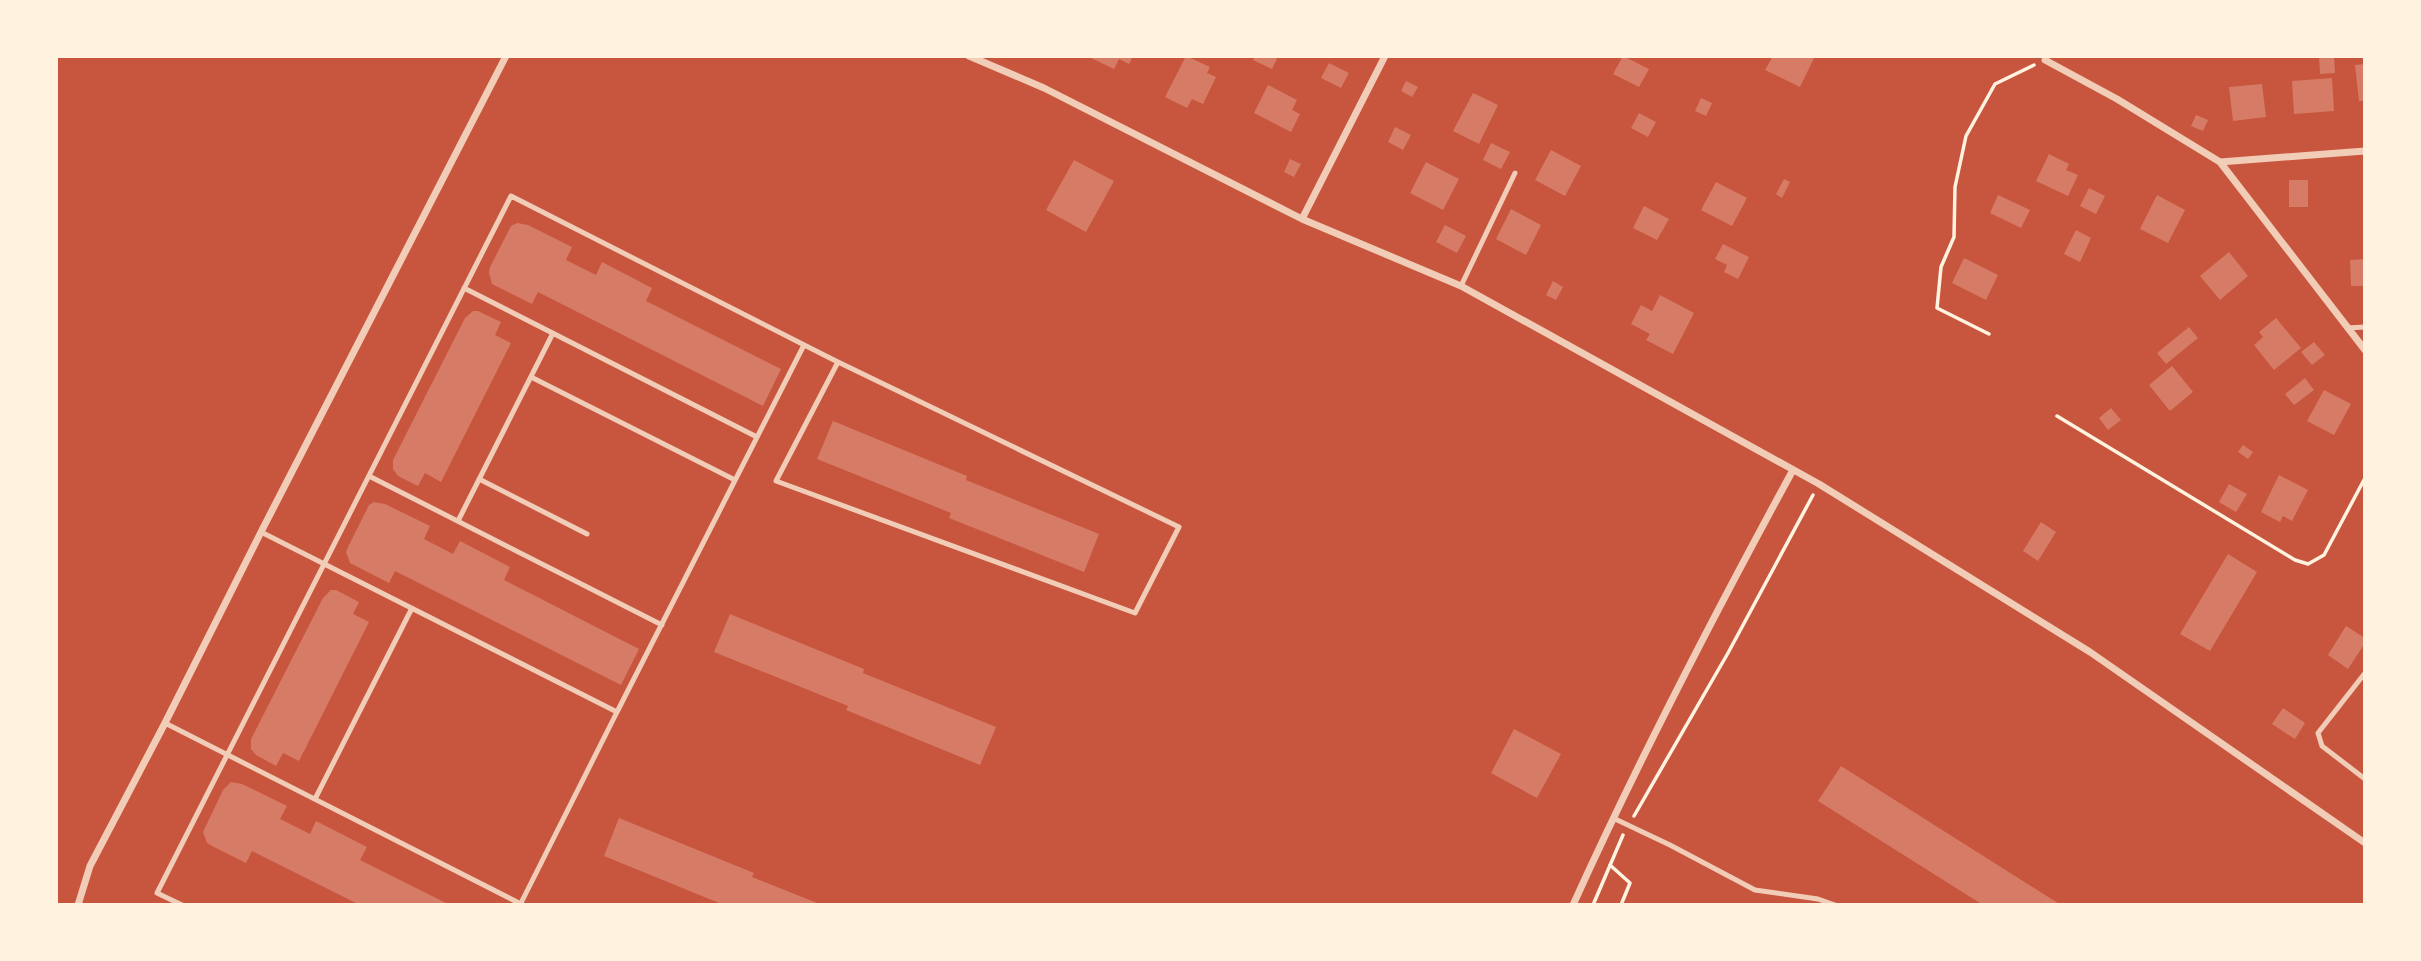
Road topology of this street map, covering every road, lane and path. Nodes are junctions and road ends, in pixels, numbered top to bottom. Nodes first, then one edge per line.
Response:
1 (506, 56) edge
2 (969, 56) edge
3 (1385, 56) edge
4 (2046, 58) edge
5 (2365, 150) edge
6 (2220, 162) junction
7 (1515, 173) dead end
8 (1302, 219) junction
9 (1461, 286) junction
10 (464, 288) junction
11 (2365, 327) edge
12 (2347, 328) junction
13 (553, 333) junction
14 (1989, 334) dead end
15 (804, 345) junction
16 (2365, 350) edge
17 (838, 362) junction
18 (531, 377) junction
19 (2057, 416) dead end
20 (757, 437) junction
21 (1793, 470) junction
22 (369, 476) junction
23 (2365, 478) edge
24 (479, 479) junction
25 (735, 480) junction
26 (1819, 484) junction
27 (458, 521) junction
28 (261, 532) junction
29 (587, 534) dead end
30 (324, 564) junction
31 (412, 608) junction
32 (662, 625) junction
33 (2365, 673) edge
34 (617, 712) junction
35 (165, 723) junction
36 (227, 755) junction
37 (2365, 779) edge
38 (315, 799) junction
39 (1613, 818) junction
40 (1627, 826) junction
41 (2365, 843) edge
42 (1610, 866) junction
43 (520, 904) edge
44 (78, 905) edge
45 (182, 905) edge
46 (1573, 905) edge
47 (1593, 905) edge
48 (1620, 905) edge
49 (1835, 905) edge

1 - 28 street
2 - 8 street
3 - 8 street
4 - 6 street
4 - 14 path
5 - 6 street
6 - 12 street
7 - 9 lane
8 - 9 street
9 - 21 street
10 - 13 lane
10 - 15 lane
10 - 22 lane
11 - 12 lane
12 - 16 street
13 - 18 lane
13 - 20 lane
15 - 17 lane
15 - 20 lane
17 - 17 lane
18 - 24 lane
18 - 25 lane
19 - 23 path
20 - 25 lane
21 - 26 street
21 - 39 street
22 - 27 lane
22 - 30 lane
24 - 27 lane
24 - 29 lane
25 - 32 lane
26 - 40 path
26 - 41 street
27 - 32 lane
28 - 30 lane
28 - 35 street
30 - 31 lane
30 - 36 lane
31 - 34 lane
31 - 38 lane
32 - 34 lane
33 - 37 lane
34 - 43 lane
35 - 36 lane
35 - 44 street
36 - 38 lane
36 - 45 lane
38 - 43 lane
39 - 40 lane
39 - 46 street
40 - 42 path
40 - 49 lane
42 - 47 path
42 - 48 path

